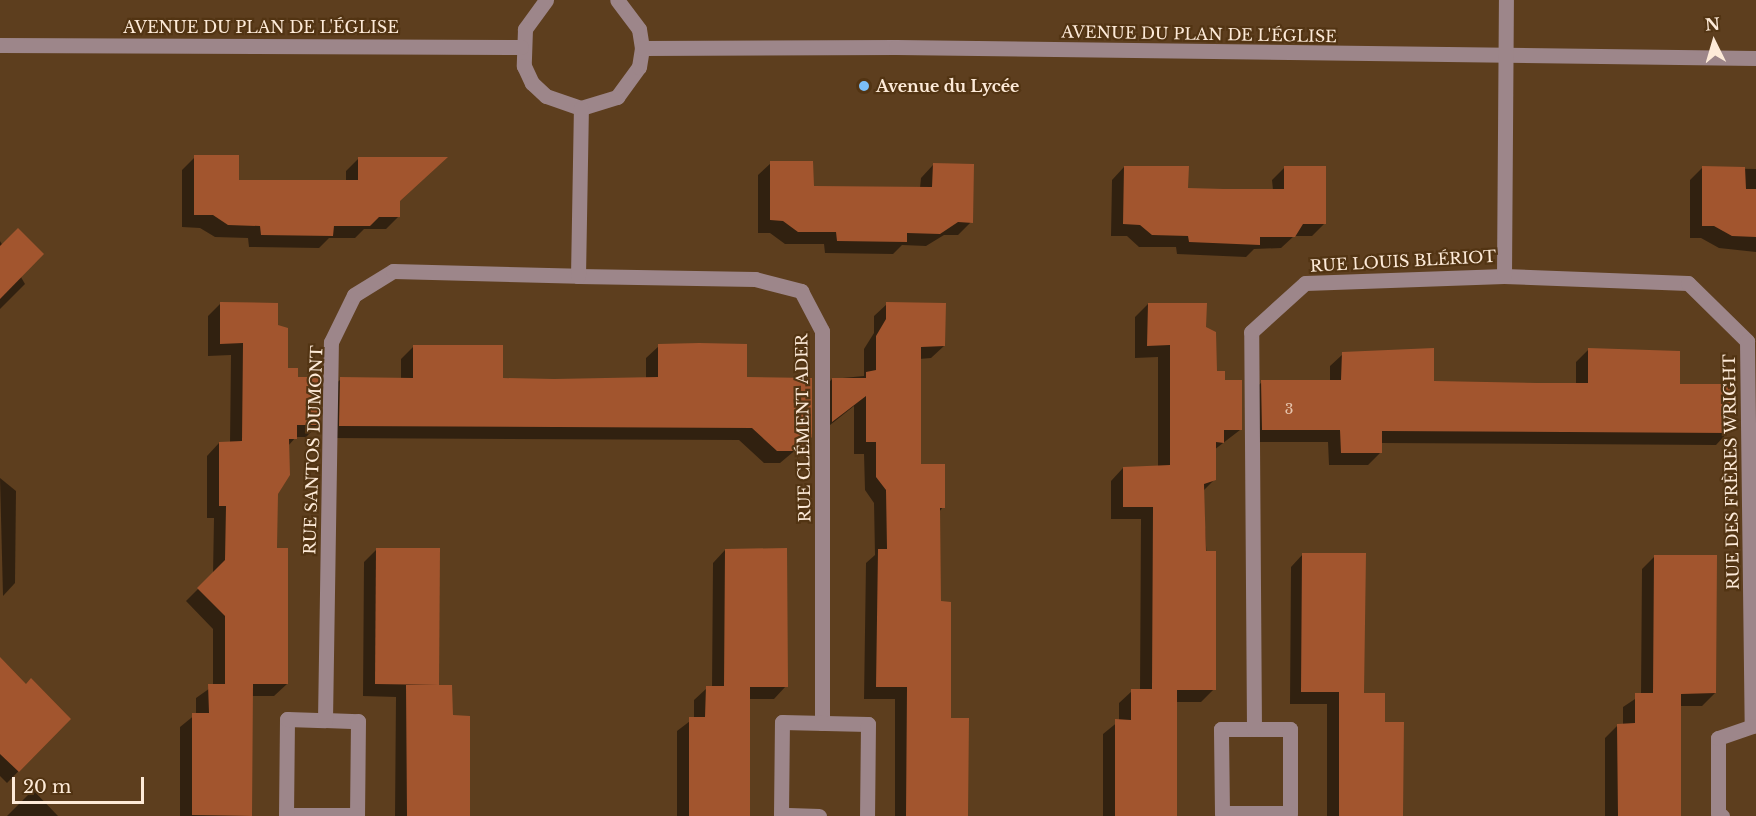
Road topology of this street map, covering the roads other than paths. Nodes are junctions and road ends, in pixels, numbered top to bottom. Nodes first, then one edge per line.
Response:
1 (546, 0) edge
2 (617, 0) edge
3 (1506, 0) edge
4 (0, 45) edge
5 (521, 47) junction
6 (642, 48) junction
7 (1506, 58) junction
8 (1756, 58) edge
9 (581, 108) junction
10 (578, 276) junction
11 (1504, 276) junction
12 (325, 720) junction
13 (822, 723) junction
14 (1754, 727) edge
15 (1254, 729) junction
16 (819, 816) edge
17 (867, 816) edge
18 (1722, 816) edge

1 - 5 street
2 - 6 street
3 - 7 street, RUE LOUIS BLÉRIOT
4 - 5 street, AVENUE DU PLAN DE L'ÉGLISE
5 - 9 street
6 - 7 street, AVENUE DU PLAN DE L'ÉGLISE
6 - 9 street
7 - 8 street, AVENUE DU PLAN DE L'ÉGLISE
7 - 11 street, RUE LOUIS BLÉRIOT
9 - 10 street
10 - 12 street, RUE SANTOS DUMONT
10 - 13 street, RUE CLÉMENT ADER
11 - 14 street, RUE DES FRÈRES WRIGHT
11 - 15 street, RUE LOUIS BLÉRIOT
12 - 12 street
13 - 16 street
13 - 17 street
14 - 18 street, RUE DES FRÈRES WRIGHT
15 - 15 street

